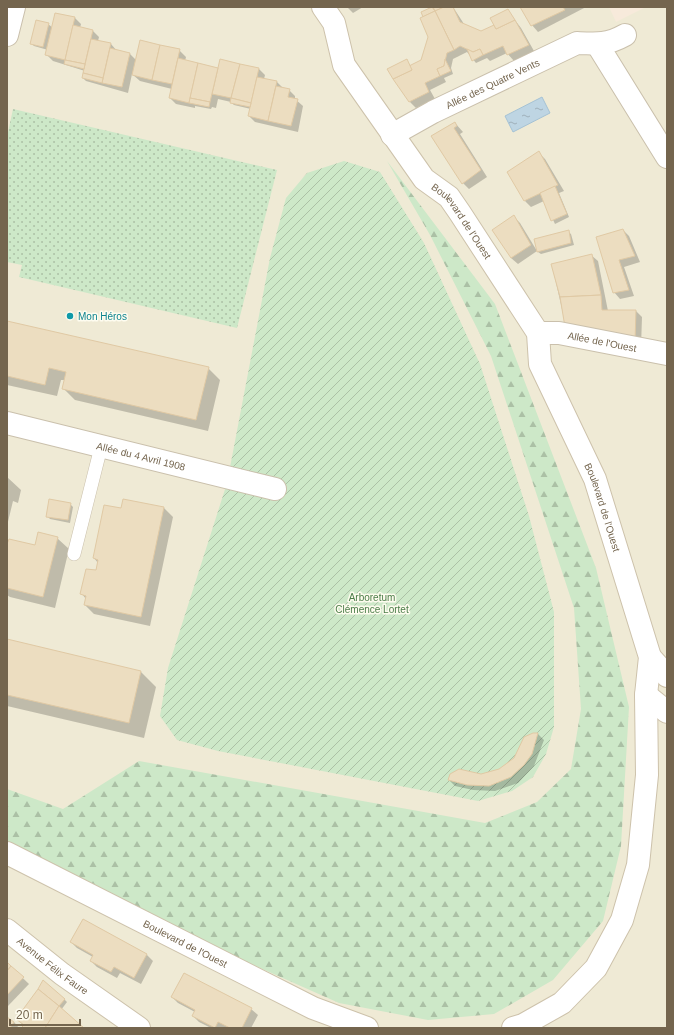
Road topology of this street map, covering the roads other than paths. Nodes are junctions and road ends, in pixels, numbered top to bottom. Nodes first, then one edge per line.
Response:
1 (14, 7) edge
2 (323, 7) edge
3 (7, 35) edge
4 (625, 35) dead end
5 (597, 44) junction
6 (392, 135) junction
7 (667, 157) edge
8 (538, 333) junction
9 (667, 354) edge
10 (7, 423) edge
11 (101, 447) junction
12 (275, 489) dead end
13 (74, 554) dead end
14 (659, 657) edge
15 (667, 676) edge
16 (646, 695) junction
17 (667, 712) edge
18 (7, 853) edge
19 (7, 930) edge
20 (139, 1028) edge
21 (367, 1028) edge
22 (513, 1028) edge

1 - 3 street
2 - 6 street, Boulevard de l'Ouest
4 - 5 street, Allée des Quatre Vents
5 - 6 street, Allée des Quatre Vents
5 - 7 street
6 - 8 street, Boulevard de l'Ouest
8 - 9 street, Allée de l'Ouest
8 - 14 street, Boulevard de l'Ouest
10 - 11 street, Allée du 4 Avril 1908
11 - 12 street, Allée du 4 Avril 1908
11 - 13 lane
14 - 15 street
14 - 16 street, Boulevard de l'Ouest
16 - 17 street
16 - 22 street, Boulevard de l'Ouest
18 - 21 street, Boulevard de l'Ouest
19 - 20 street, Avenue Félix Faure

